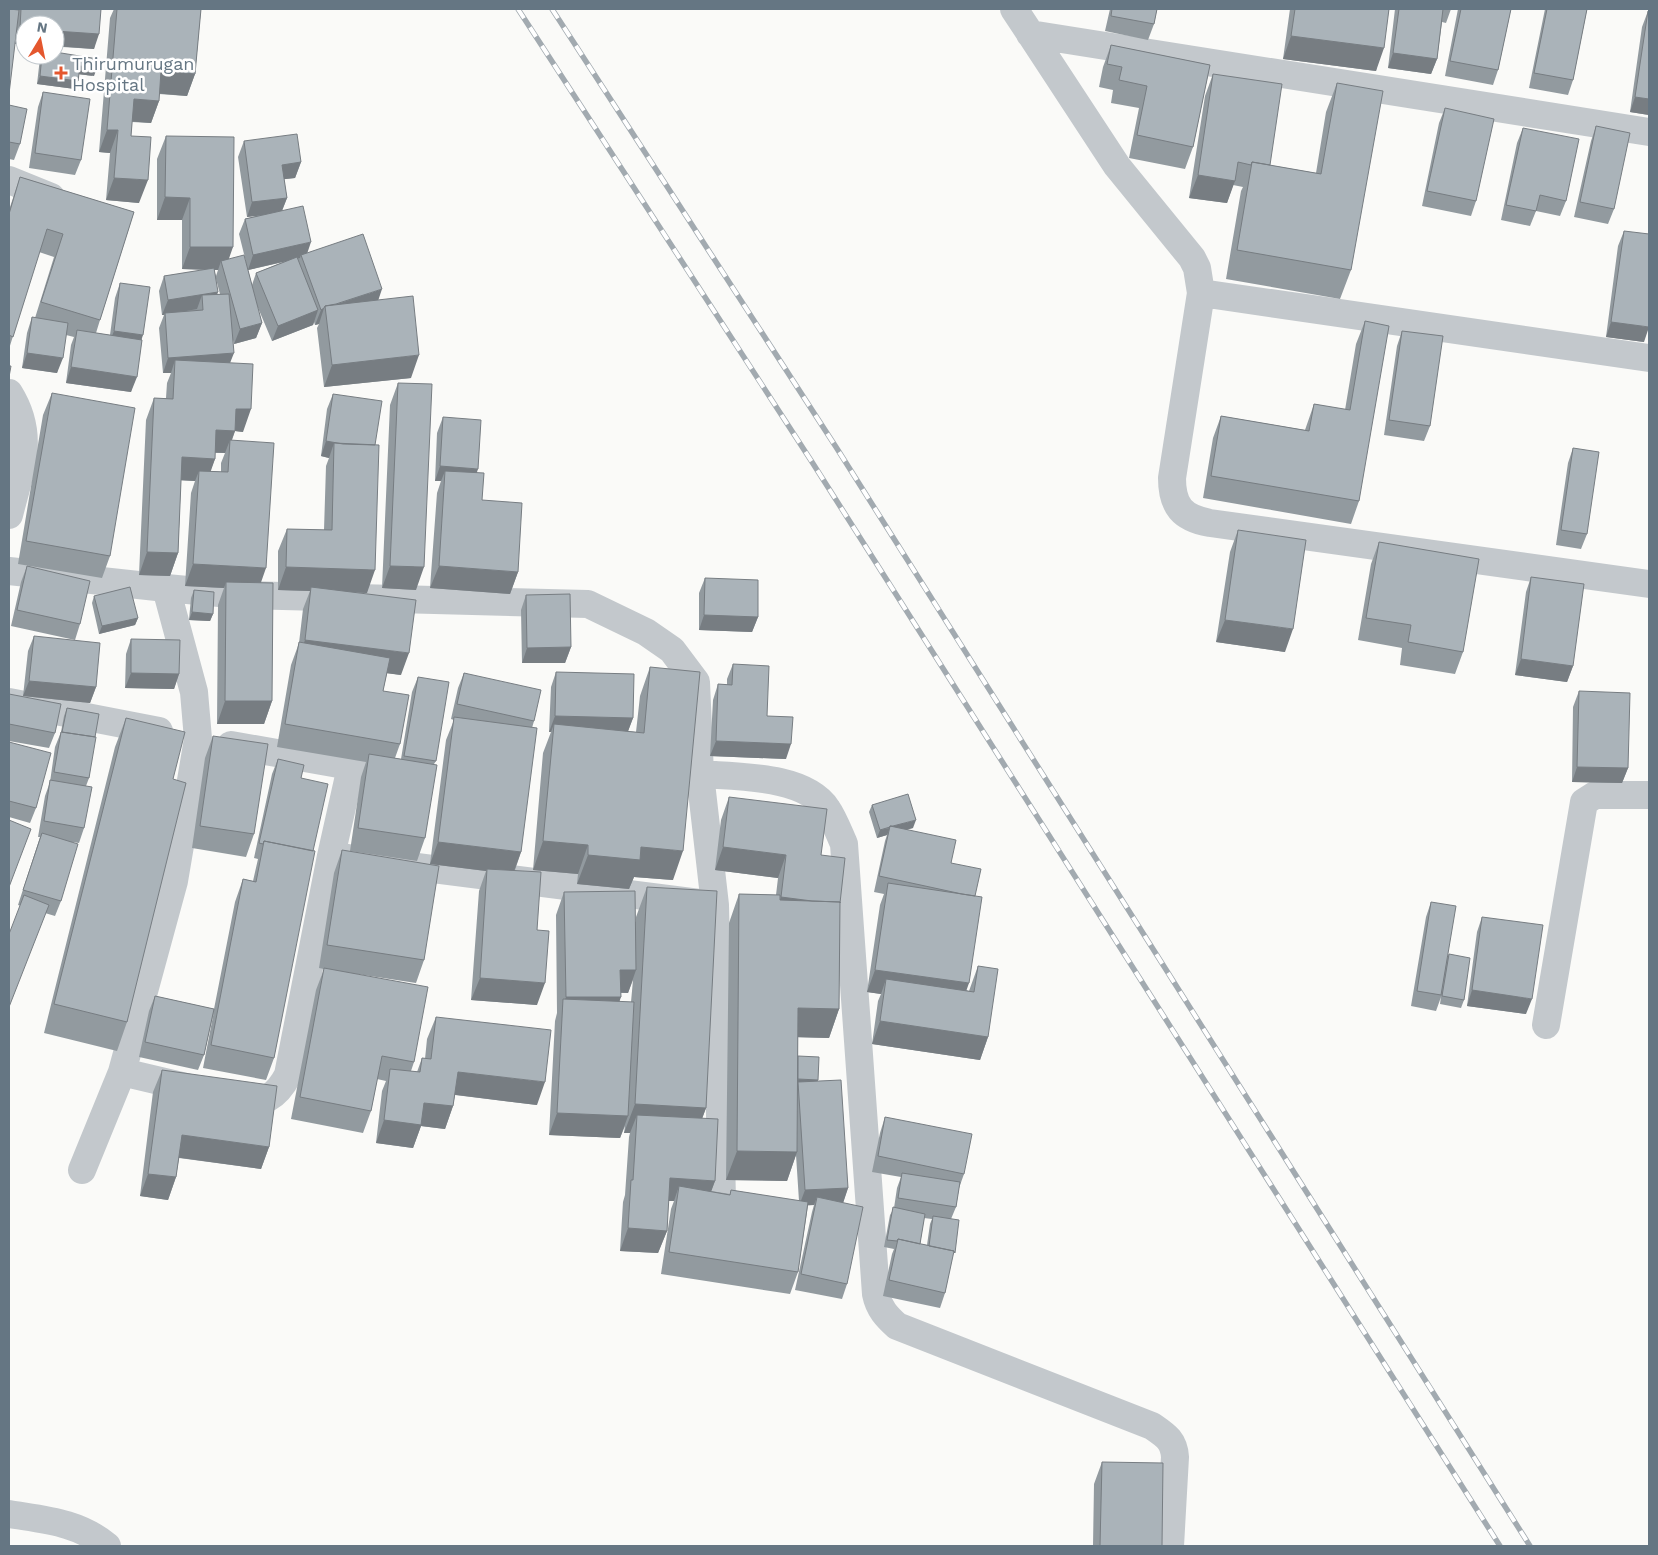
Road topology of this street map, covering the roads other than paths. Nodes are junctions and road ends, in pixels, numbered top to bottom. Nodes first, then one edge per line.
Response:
1 (1014, 9) edge
2 (1030, 34) junction
3 (1649, 132) edge
4 (9, 180) edge
5 (76, 207) edge
6 (1201, 293) junction
7 (1649, 358) edge
8 (9, 393) edge
9 (9, 515) edge
10 (9, 571) edge
11 (1649, 584) edge
12 (166, 588) junction
13 (9, 702) edge
14 (198, 739) junction
15 (351, 767) junction
16 (700, 774) junction
17 (415, 777) edge
18 (1649, 795) edge
19 (331, 856) junction
20 (715, 905) junction
21 (1546, 1024) dead end
22 (122, 1072) junction
23 (82, 1170) dead end
24 (722, 1199) edge
25 (9, 1514) edge
26 (107, 1546) edge
27 (1170, 1546) edge

1 - 2 street
2 - 3 street
2 - 6 street
4 - 5 street
6 - 7 street
6 - 11 street
8 - 9 street
10 - 12 street
12 - 14 street
12 - 16 street
13 - 14 street
14 - 15 street
14 - 22 street
15 - 17 street
15 - 19 street
16 - 20 street
16 - 27 street
18 - 21 street
19 - 20 street
19 - 22 street
20 - 24 street
22 - 23 street
25 - 26 street

